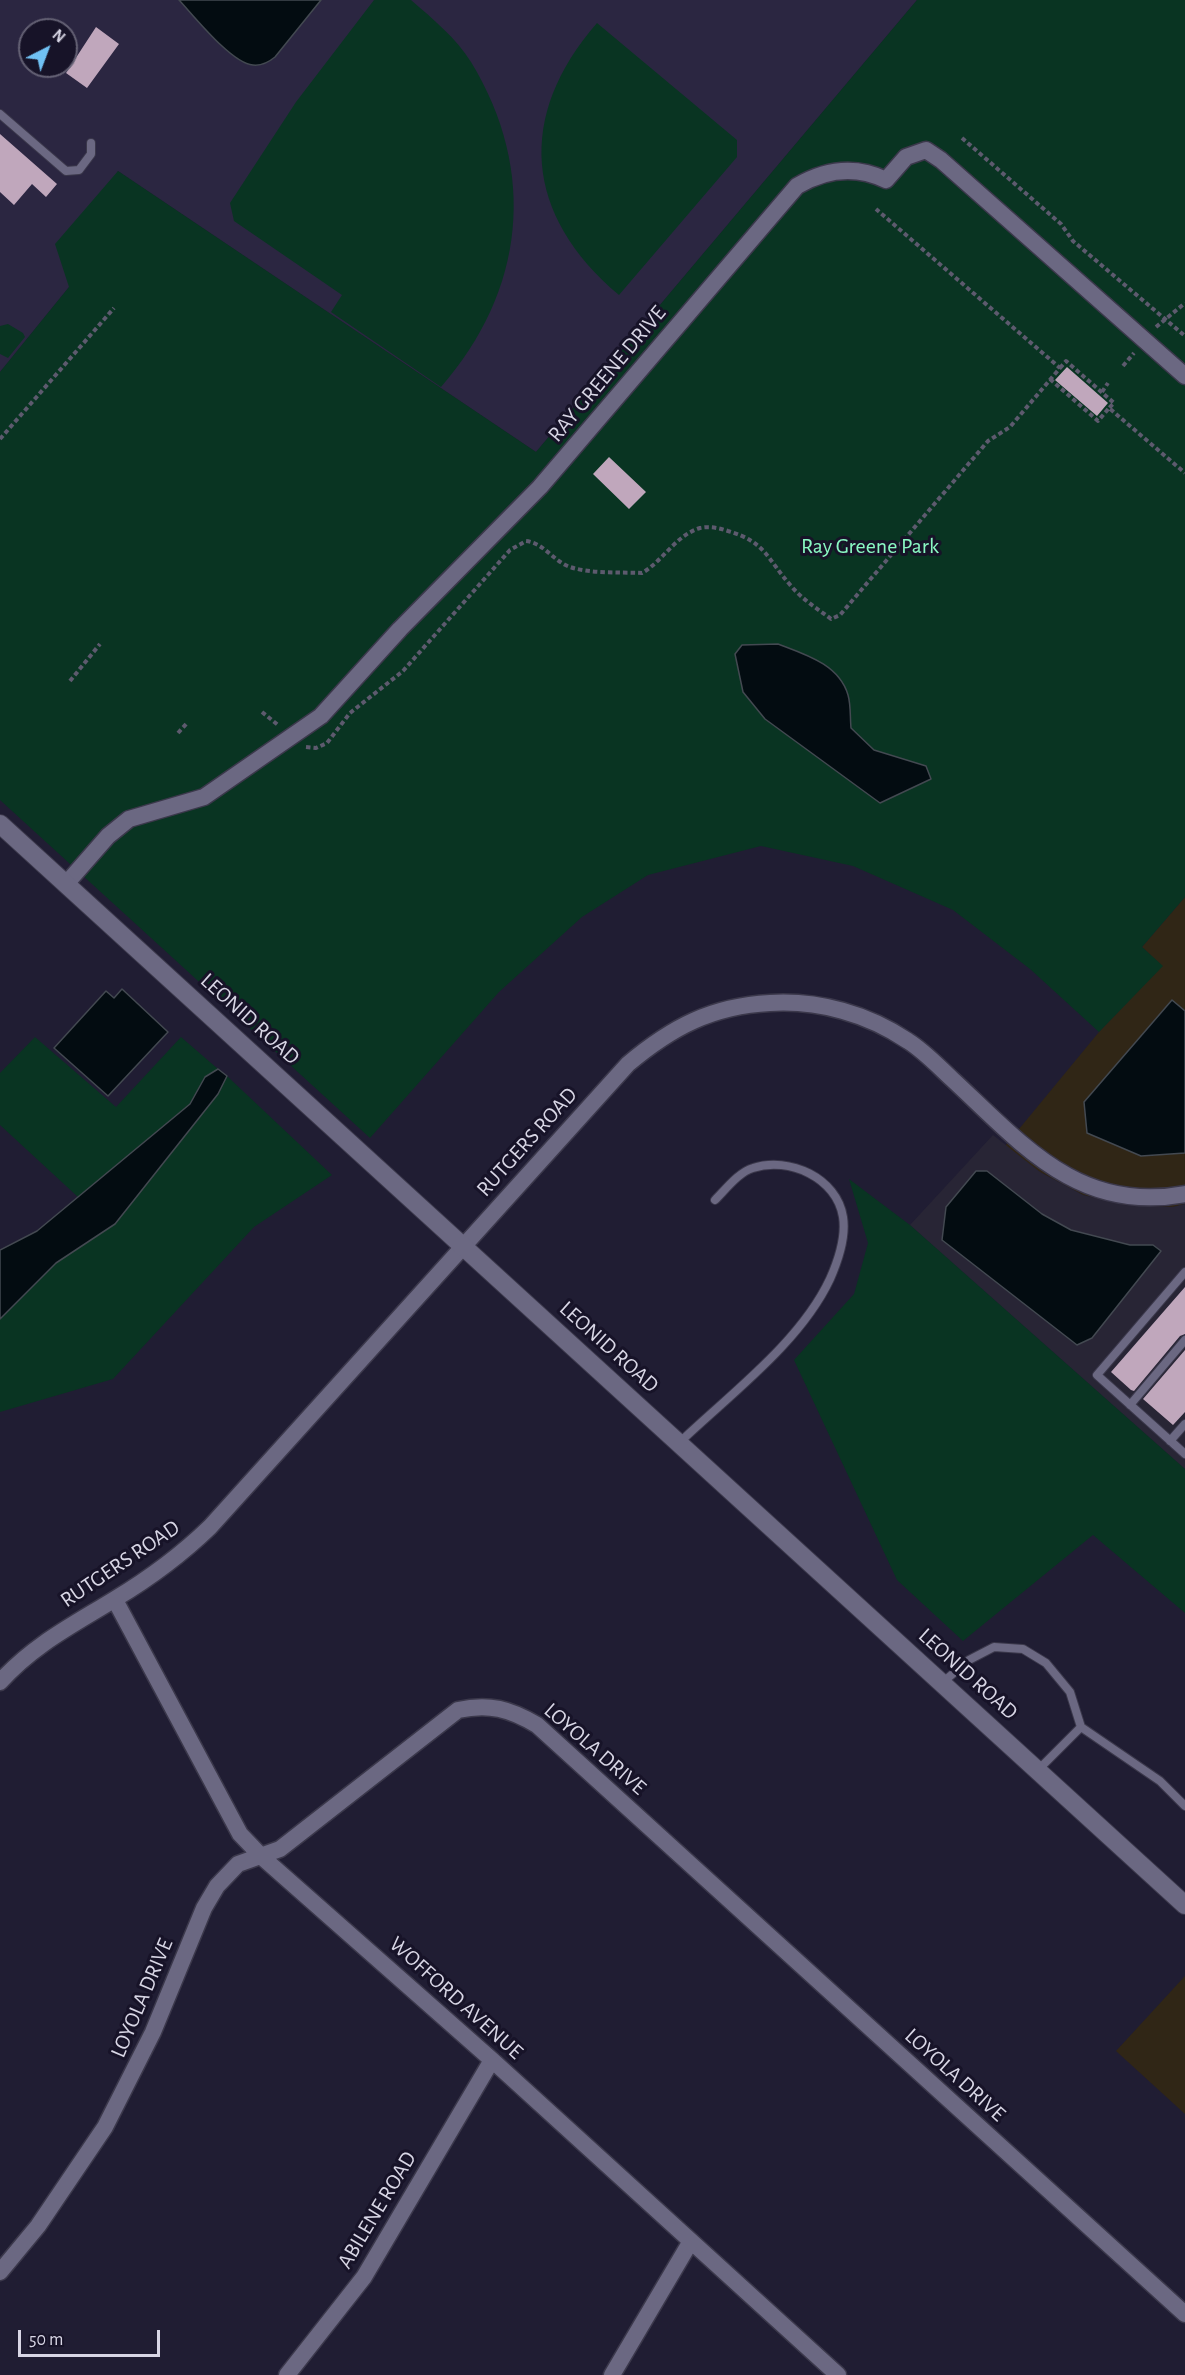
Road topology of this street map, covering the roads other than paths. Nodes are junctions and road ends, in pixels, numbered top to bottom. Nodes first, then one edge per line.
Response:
1 (0, 114) edge
2 (91, 143) dead end
3 (1185, 376) edge
4 (0, 824) edge
5 (66, 884) junction
6 (1185, 1194) edge
7 (715, 1200) dead end
8 (463, 1246) junction
9 (1185, 1272) edge
10 (1185, 1340) edge
11 (1130, 1405) junction
12 (1185, 1424) edge
13 (1170, 1441) junction
14 (679, 1443) junction
15 (1185, 1454) edge
16 (115, 1600) junction
17 (0, 1682) edge
18 (942, 1683) junction
19 (1082, 1727) junction
20 (1038, 1770) junction
21 (1185, 1806) edge
22 (262, 1857) junction
23 (1181, 1898) edge
24 (492, 2060) junction
25 (690, 2241) junction
26 (0, 2272) edge
27 (1185, 2314) edge
28 (287, 2375) edge
29 (612, 2375) edge
30 (838, 2375) edge

1 - 2 lane
3 - 5 street, RAY GREENE DRIVE
4 - 5 street, LEONID ROAD
5 - 8 street, LEONID ROAD
6 - 8 street, RUTGERS ROAD
7 - 14 lane
8 - 14 street, LEONID ROAD
8 - 16 street, RUTGERS ROAD
9 - 11 lane
10 - 11 lane
11 - 13 lane
12 - 13 lane
13 - 15 lane
14 - 18 street, LEONID ROAD
16 - 17 street, RUTGERS ROAD
16 - 22 street, WOFFORD AVENUE
18 - 19 lane
18 - 20 street, LEONID ROAD
19 - 20 lane
19 - 21 lane
20 - 23 street, LEONID ROAD
22 - 24 street, WOFFORD AVENUE
22 - 26 street, LOYOLA DRIVE
22 - 27 street, LOYOLA DRIVE
24 - 25 street, WOFFORD AVENUE
24 - 28 street, ABILENE ROAD
25 - 29 street
25 - 30 street, WOFFORD AVENUE

